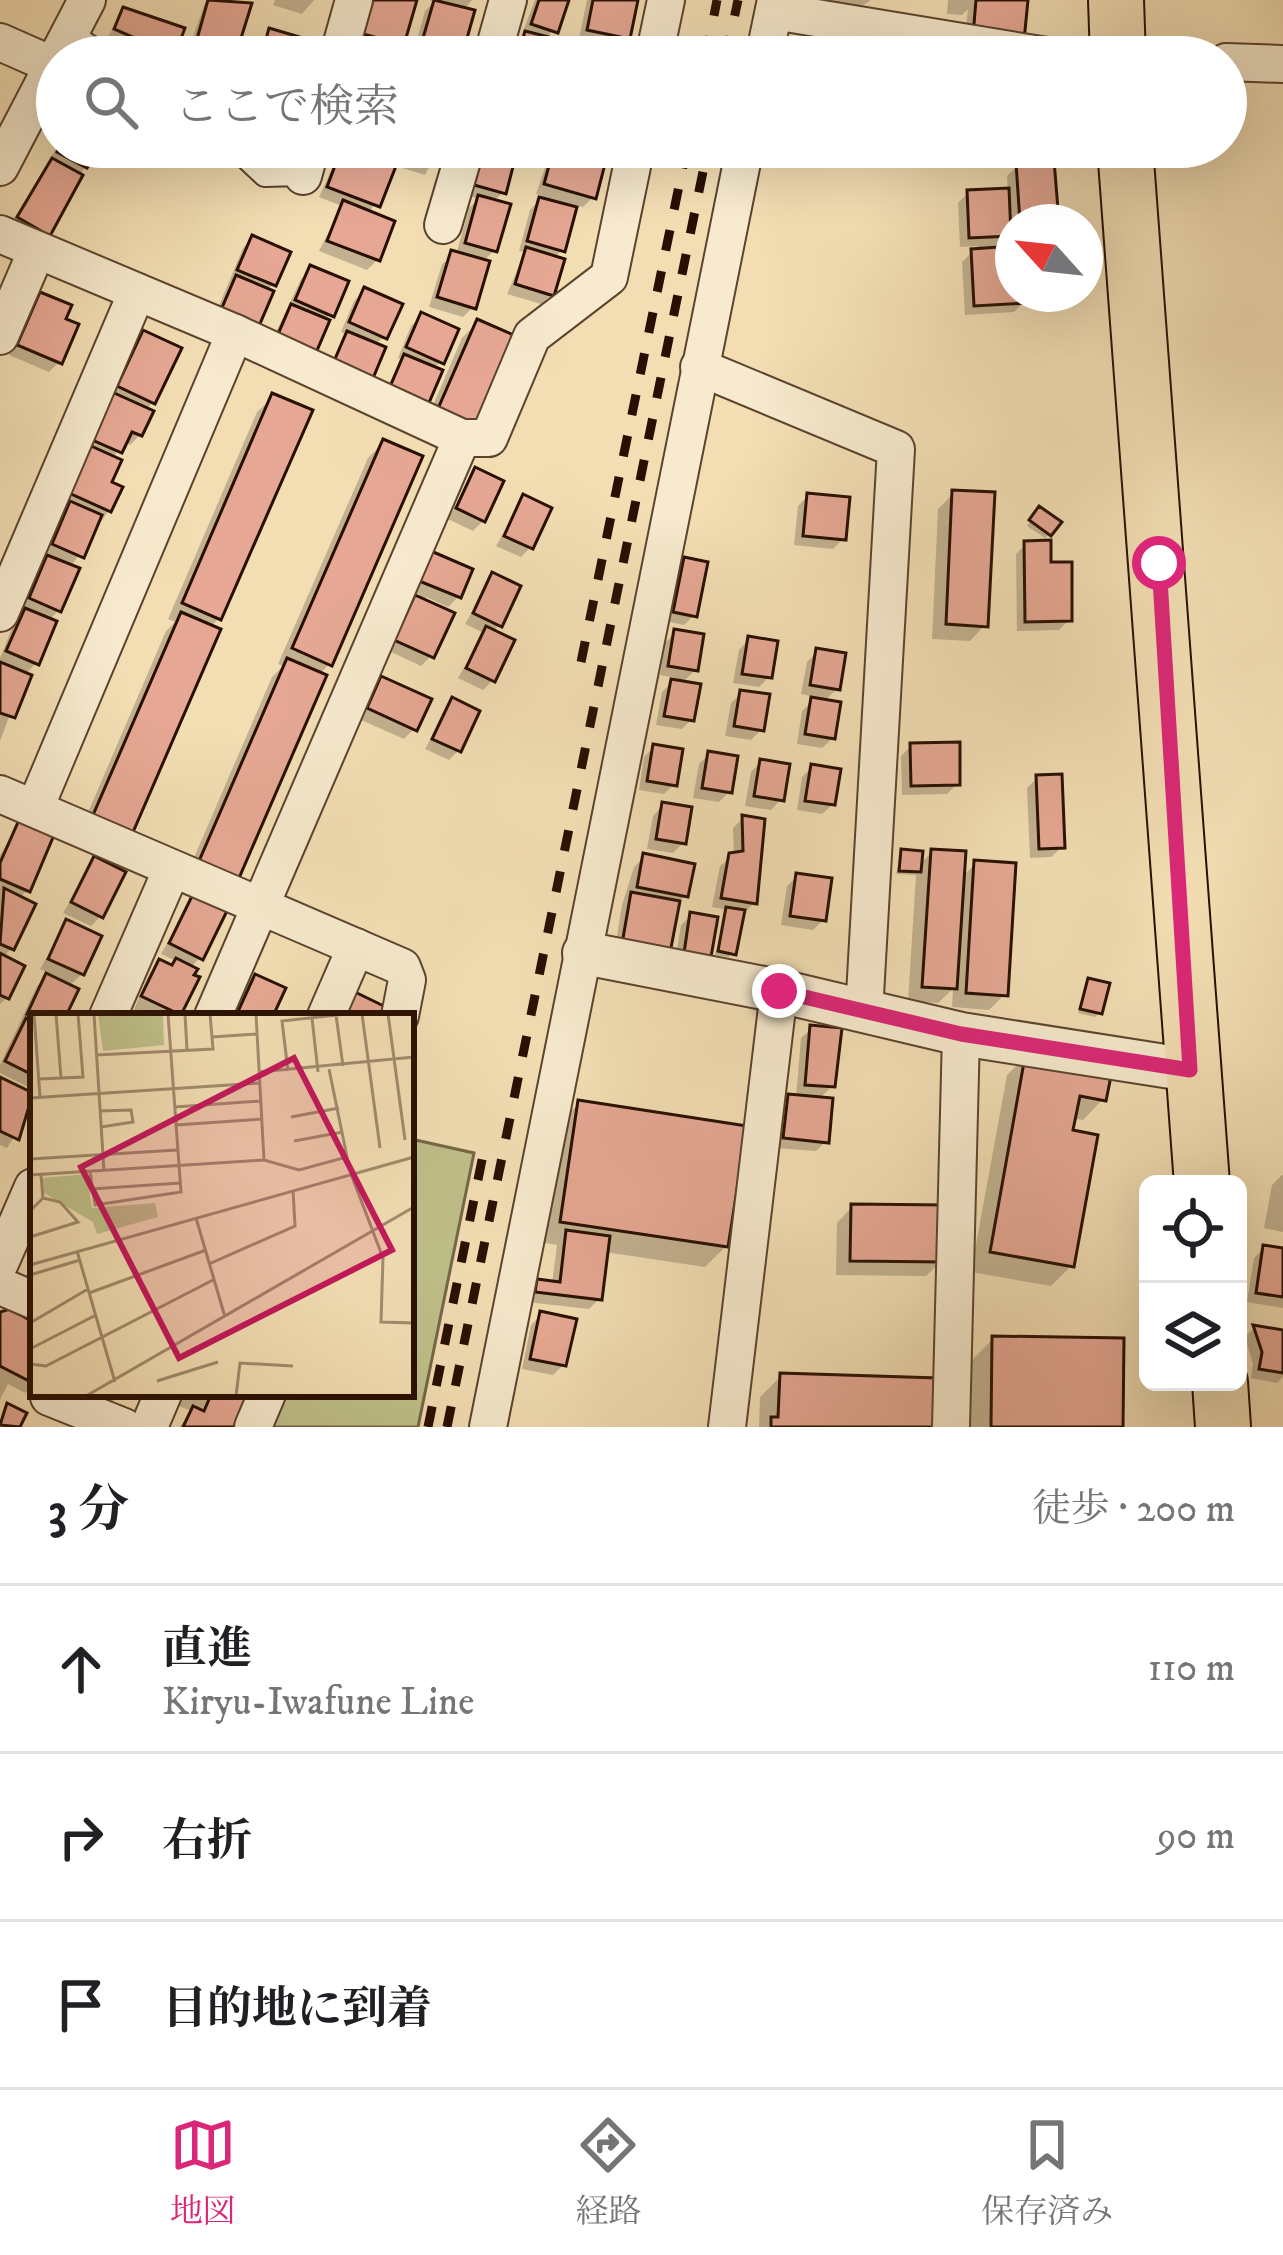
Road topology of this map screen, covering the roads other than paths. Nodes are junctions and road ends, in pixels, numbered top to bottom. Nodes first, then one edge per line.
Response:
1 (354, 0) edge
2 (508, 0) edge
3 (666, 0) edge
4 (1116, 0) edge
5 (775, 5) edge
6 (344, 36) edge
7 (498, 36) edge
8 (658, 36) edge
9 (768, 36) edge
10 (941, 36) edge
11 (1117, 36) edge
12 (0, 42) edge
13 (36, 58) edge
14 (1247, 63) edge
15 (1283, 64) edge
16 (36, 93) edge
17 (0, 167) edge
18 (254, 168) edge
19 (290, 168) edge
20 (460, 168) edge
21 (631, 168) edge
22 (741, 168) edge
23 (1126, 168) edge
24 (443, 225) dead end
25 (0, 234) edge
26 (37, 250) junction
27 (137, 292) junction
28 (235, 333) junction
29 (0, 336) edge
30 (700, 368) junction
31 (462, 438) junction
32 (0, 613) edge
33 (0, 794) edge
34 (34, 808) junction
35 (172, 871) junction
36 (259, 908) junction
37 (356, 947) junction
38 (584, 953) junction
39 (779, 991) junction
40 (109, 1013) edge
41 (214, 1013) edge
42 (327, 1013) edge
43 (401, 1013) edge
44 (864, 1013) junction
45 (961, 1034) junction
46 (1190, 1070) junction
47 (1201, 1175) edge
48 (30, 1194) edge
49 (0, 1263) edge
50 (0, 1286) edge
51 (30, 1299) edge
52 (1221, 1391) edge
53 (163, 1397) edge
54 (266, 1397) edge
55 (45, 1406) edge
56 (124, 1427) edge
57 (149, 1427) edge
58 (253, 1427) edge
59 (488, 1427) edge
60 (728, 1427) edge
61 (951, 1427) edge
62 (1223, 1427) edge

1 - 6 street
2 - 7 street
3 - 8 street
4 - 11 main road
5 - 9 street
5 - 10 street
12 - 13 street
14 - 15 street
16 - 17 street
18 - 19 lane
20 - 24 street
21 - 31 street
22 - 30 street
23 - 46 main road
25 - 26 street
26 - 27 street
26 - 29 street
27 - 28 street
27 - 32 street
28 - 31 street
28 - 34 street
30 - 38 street
30 - 44 street
31 - 36 street
33 - 34 street
34 - 35 street
35 - 36 street
35 - 40 street
36 - 37 street
36 - 41 street
37 - 42 street
37 - 43 street
38 - 39 street
38 - 59 street
39 - 44 street
39 - 60 street
44 - 45 street
45 - 46 street
45 - 61 street
46 - 47 main road
48 - 49 street
50 - 51 street
52 - 62 main road
53 - 57 street
54 - 58 street
55 - 56 street

